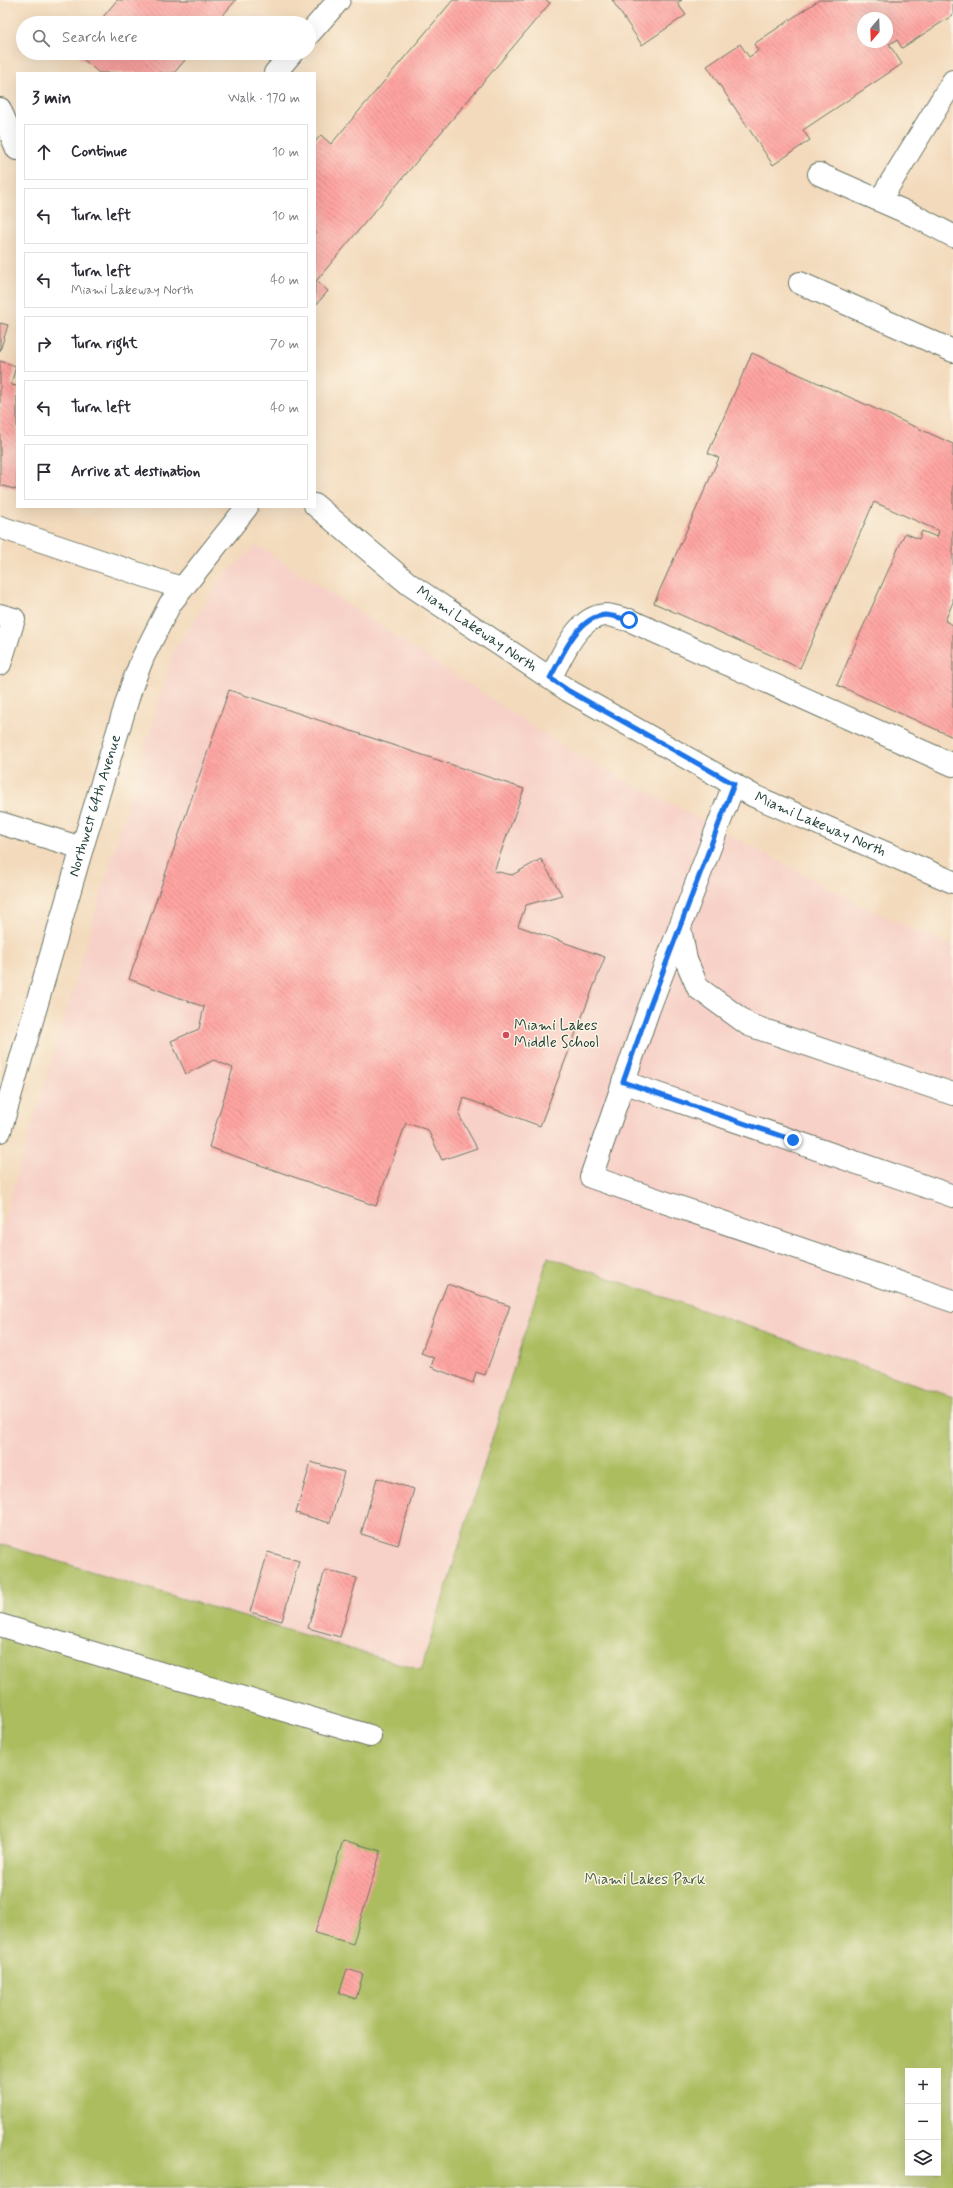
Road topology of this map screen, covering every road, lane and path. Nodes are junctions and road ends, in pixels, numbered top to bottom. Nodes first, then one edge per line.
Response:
1 (339, 0) edge
2 (316, 26) edge
3 (286, 60) edge
4 (276, 72) edge
5 (953, 81) edge
6 (0, 109) edge
7 (16, 147) edge
8 (819, 174) dead end
9 (880, 200) junction
10 (953, 236) edge
11 (800, 283) dead end
12 (953, 351) edge
13 (316, 506) edge
14 (246, 508) edge
15 (0, 527) edge
16 (181, 588) junction
17 (0, 615) edge
18 (0, 664) edge
19 (550, 678) junction
20 (953, 765) edge
21 (734, 784) junction
22 (0, 823) edge
23 (82, 848) junction
24 (953, 882) edge
25 (680, 928) junction
26 (623, 1082) junction
27 (953, 1094) edge
28 (0, 1131) edge
29 (953, 1196) edge
30 (953, 1301) edge
31 (0, 1625) edge
32 (370, 1736) dead end

1 - 2 street
3 - 4 street
5 - 9 street
6 - 7 street
8 - 9 street
9 - 10 street
11 - 12 street
13 - 19 street, Miami Lakeway North
14 - 16 street, Northwest 64th Avenue
15 - 16 street
16 - 23 street, Northwest 64th Avenue
17 - 18 street
19 - 20 street
19 - 21 street, Miami Lakeway North
21 - 24 street, Miami Lakeway North
21 - 25 street
22 - 23 street
23 - 28 street, Northwest 64th Avenue
25 - 26 street
25 - 27 street
26 - 29 street
26 - 30 street
31 - 32 street

